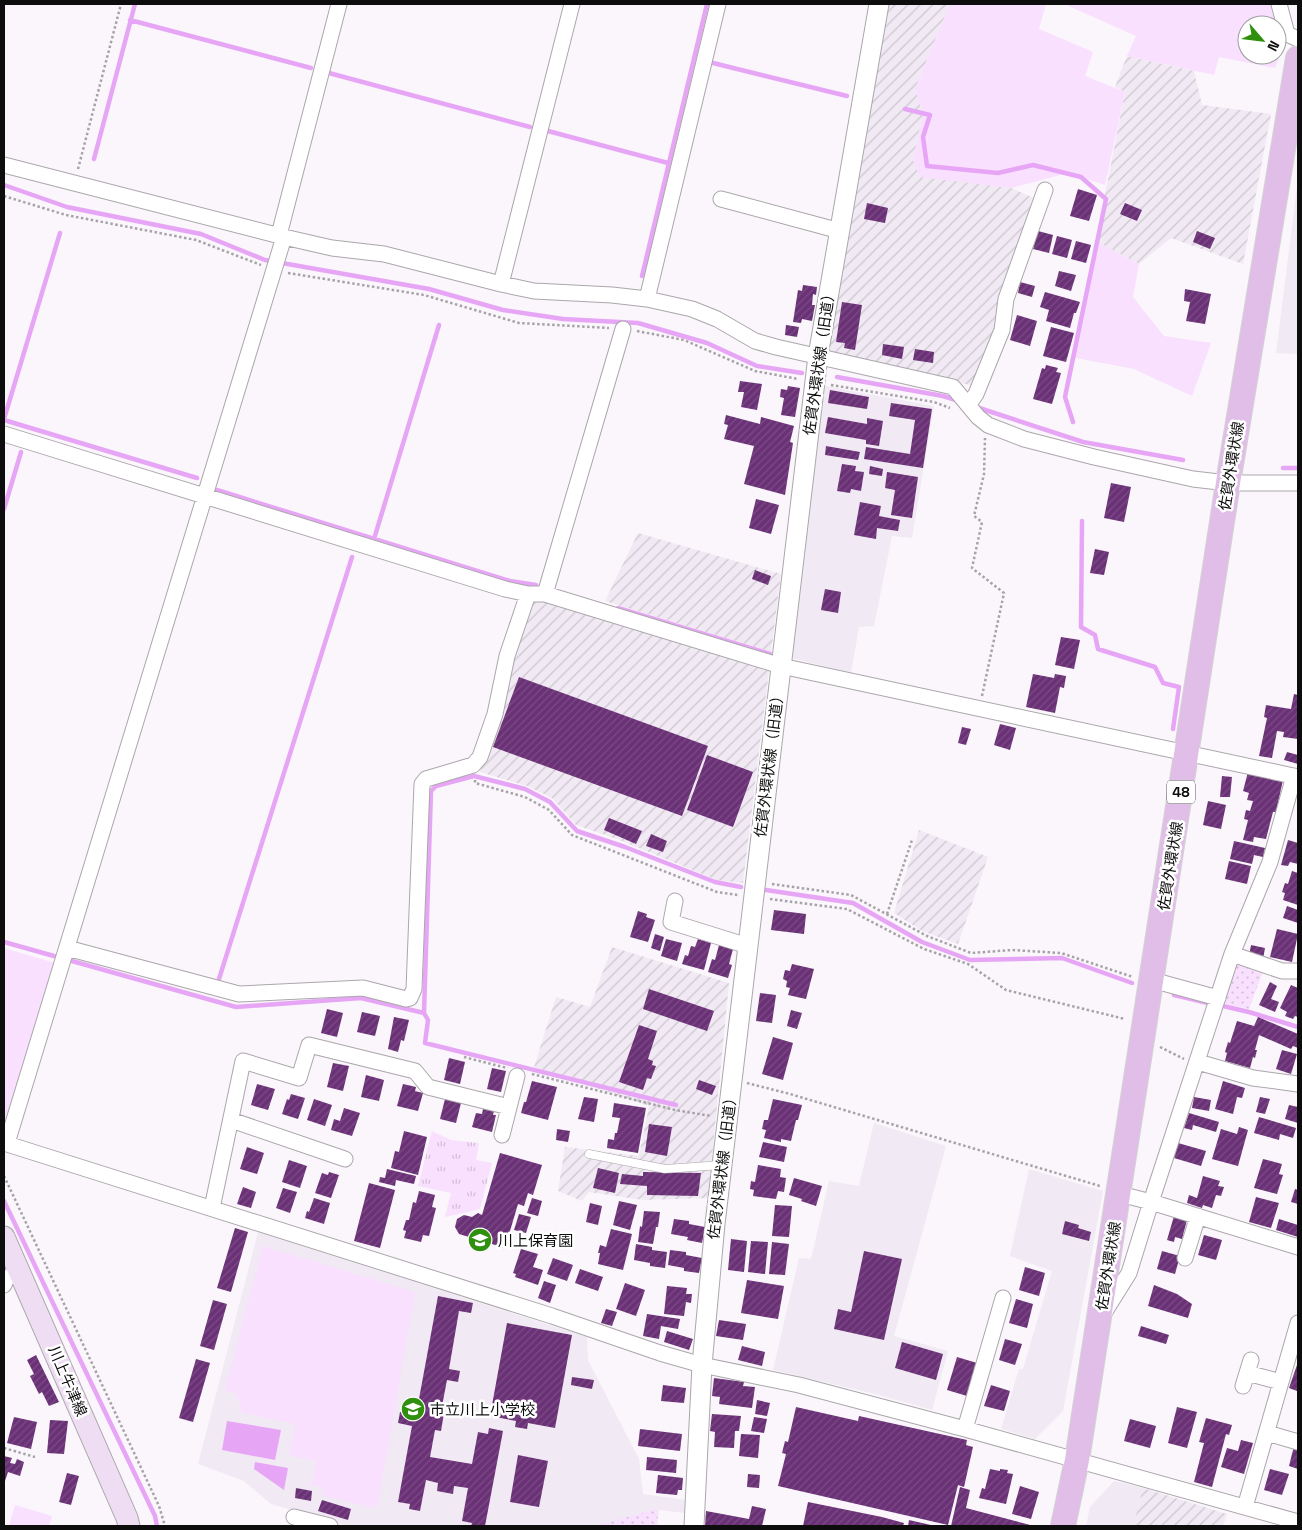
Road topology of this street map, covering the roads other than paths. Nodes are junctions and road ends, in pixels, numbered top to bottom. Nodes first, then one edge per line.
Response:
1 (339, 4) edge
2 (572, 4) edge
3 (718, 4) edge
4 (878, 4) edge
5 (1279, 4) edge
6 (1298, 39) edge
7 (1298, 58) edge
8 (1295, 103) edge
9 (4, 165) edge
10 (1044, 190) dead end
11 (721, 199) dead end
12 (840, 231) junction
13 (281, 236) junction
14 (500, 284) junction
15 (646, 299) junction
16 (624, 329) road end
17 (818, 356) junction
18 (967, 403) junction
19 (4, 434) edge
20 (1228, 483) junction
21 (1298, 483) edge
22 (205, 496) junction
23 (528, 594) junction
24 (545, 594) junction
25 (781, 666) junction
26 (1187, 752) junction
27 (1296, 776) edge
28 (675, 901) dead end
29 (748, 946) junction
30 (67, 948) junction
31 (1232, 954) junction
32 (1298, 971) edge
33 (1152, 980) junction
34 (1218, 998) junction
35 (1198, 1062) junction
36 (520, 1073) road end
37 (1298, 1084) edge
38 (509, 1107) junction
39 (230, 1120) junction
40 (502, 1135) dead end
41 (5, 1143) edge
42 (589, 1154) dead end
43 (345, 1159) dead end
44 (722, 1166) junction
45 (1120, 1194) junction
46 (1151, 1202) junction
47 (212, 1208) junction
48 (1198, 1216) junction
49 (4, 1237) edge
50 (1298, 1247) edge
51 (1184, 1258) dead end
52 (18, 1268) junction
53 (4, 1284) edge
54 (1003, 1298) dead end
55 (1099, 1321) junction
56 (1298, 1323) edge
57 (702, 1365) junction
58 (1247, 1373) dead end
59 (1281, 1382) junction
60 (965, 1429) junction
61 (1267, 1433) junction
62 (1298, 1442) edge
63 (1077, 1460) junction
64 (1245, 1507) junction
65 (294, 1517) dead end
66 (1298, 1522) edge
67 (129, 1526) edge
68 (330, 1526) edge
69 (694, 1526) edge
70 (1064, 1526) edge

1 - 13 street
2 - 14 street
3 - 15 street
4 - 12 street, 佐賀外環状線（旧道）
5 - 6 street
7 - 8 main road, 佐賀外環状線 / 48
8 - 20 main road, 佐賀外環状線 / 48
9 - 13 street
10 - 18 street
11 - 12 street
12 - 17 street, 佐賀外環状線（旧道）
13 - 14 street
13 - 22 street
14 - 15 street
15 - 17 street
16 - 24 street
17 - 18 street
17 - 25 street, 佐賀外環状線（旧道）
18 - 20 street
19 - 22 street
20 - 21 street
20 - 26 main road, 佐賀外環状線 / 48
22 - 23 street
22 - 30 street
23 - 24 street
23 - 30 street
24 - 25 street
25 - 26 street
25 - 29 street, 佐賀外環状線（旧道）
26 - 27 street
26 - 33 main road, 佐賀外環状線 / 48
27 - 31 street
28 - 29 street
29 - 44 street, 佐賀外環状線（旧道）
30 - 41 street
31 - 32 street
31 - 34 street
33 - 34 street
33 - 45 main road, 佐賀外環状線 / 48
34 - 35 street
35 - 37 street
35 - 46 street
36 - 38 street
38 - 39 street
38 - 40 street
39 - 43 street
39 - 47 street
41 - 47 street
42 - 44 lane
44 - 57 street, 佐賀外環状線（旧道）
45 - 46 street
45 - 55 main road, 佐賀外環状線 / 48
46 - 48 street
46 - 55 street
47 - 57 street
48 - 50 street
48 - 51 street
49 - 52 main road, 川上牛津線
52 - 53 street
52 - 67 main road, 川上牛津線
54 - 60 street
55 - 63 main road, 佐賀外環状線 / 48
56 - 59 street
57 - 60 street
57 - 69 street, 佐賀外環状線（旧道）
58 - 59 street
59 - 61 street
60 - 63 street
61 - 62 street
61 - 64 street
63 - 64 street
63 - 70 main road, 佐賀外環状線 / 48
64 - 66 street
65 - 68 street

